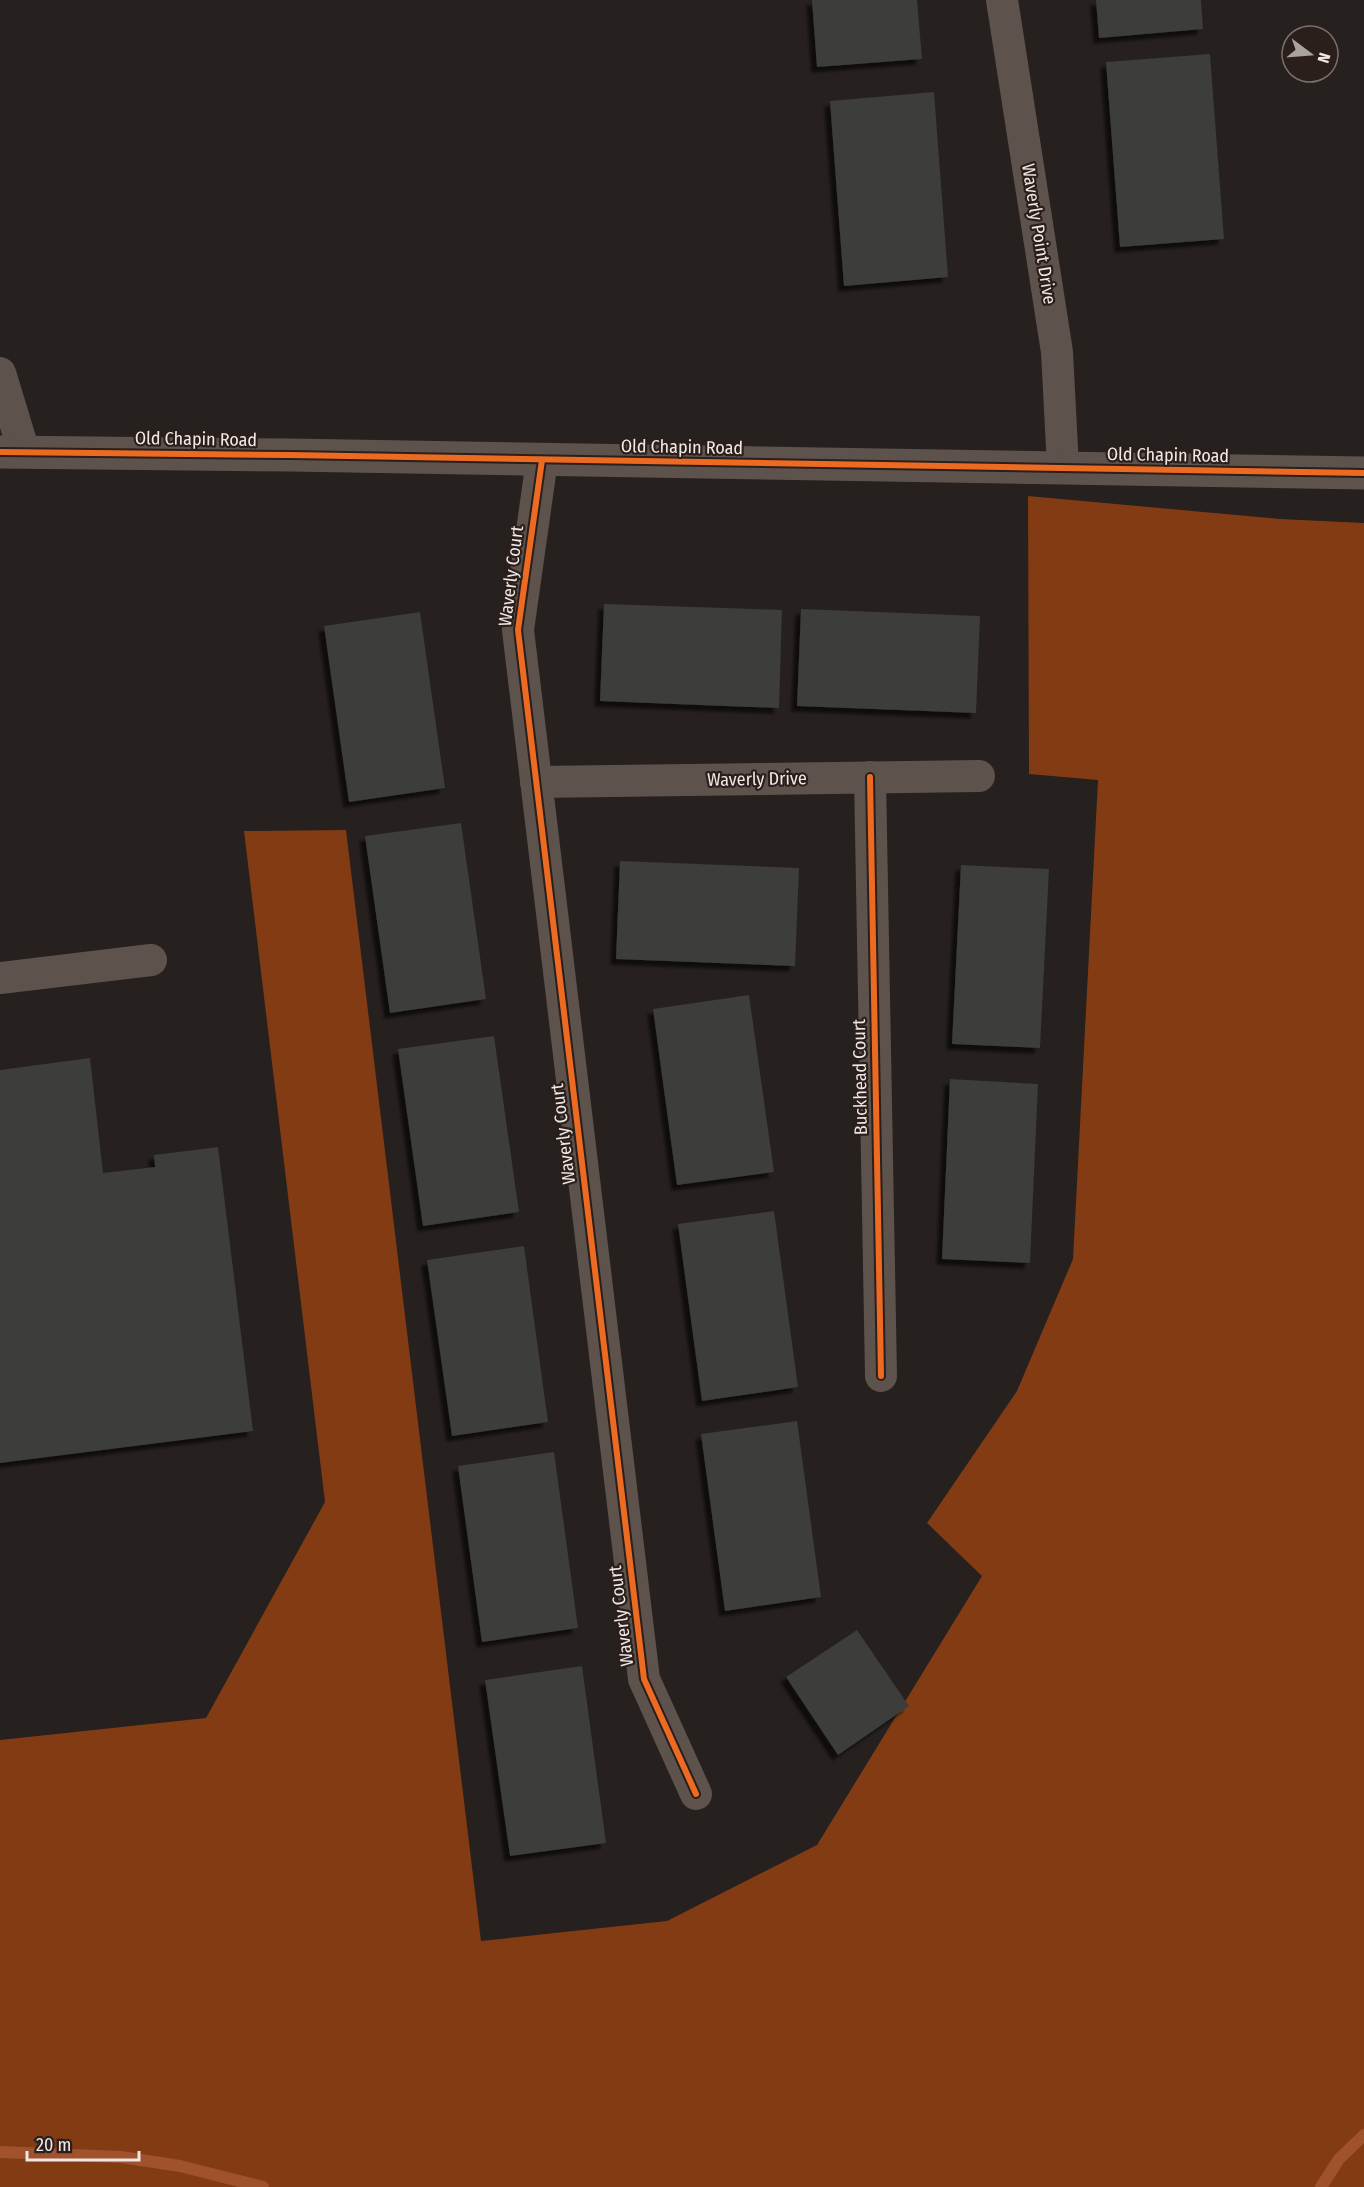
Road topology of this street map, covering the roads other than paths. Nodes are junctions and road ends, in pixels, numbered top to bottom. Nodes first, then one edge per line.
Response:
1 (1002, 0) edge
2 (0, 373) edge
3 (12, 452) edge
4 (542, 460) junction
5 (1063, 468) junction
6 (1364, 473) edge
7 (979, 776) dead end
8 (870, 777) junction
9 (536, 782) junction
10 (151, 960) dead end
11 (0, 978) edge
12 (881, 1376) dead end
13 (696, 1794) dead end

1 - 5 street, Waverly Point Drive
2 - 3 street
3 - 4 street, Old Chapin Road
4 - 5 street, Old Chapin Road
4 - 9 street, Waverly Court
5 - 6 street, Old Chapin Road
7 - 8 street, Waverly Drive
8 - 9 street, Waverly Drive
8 - 12 street, Buckhead Court
9 - 13 street, Waverly Court
10 - 11 street

